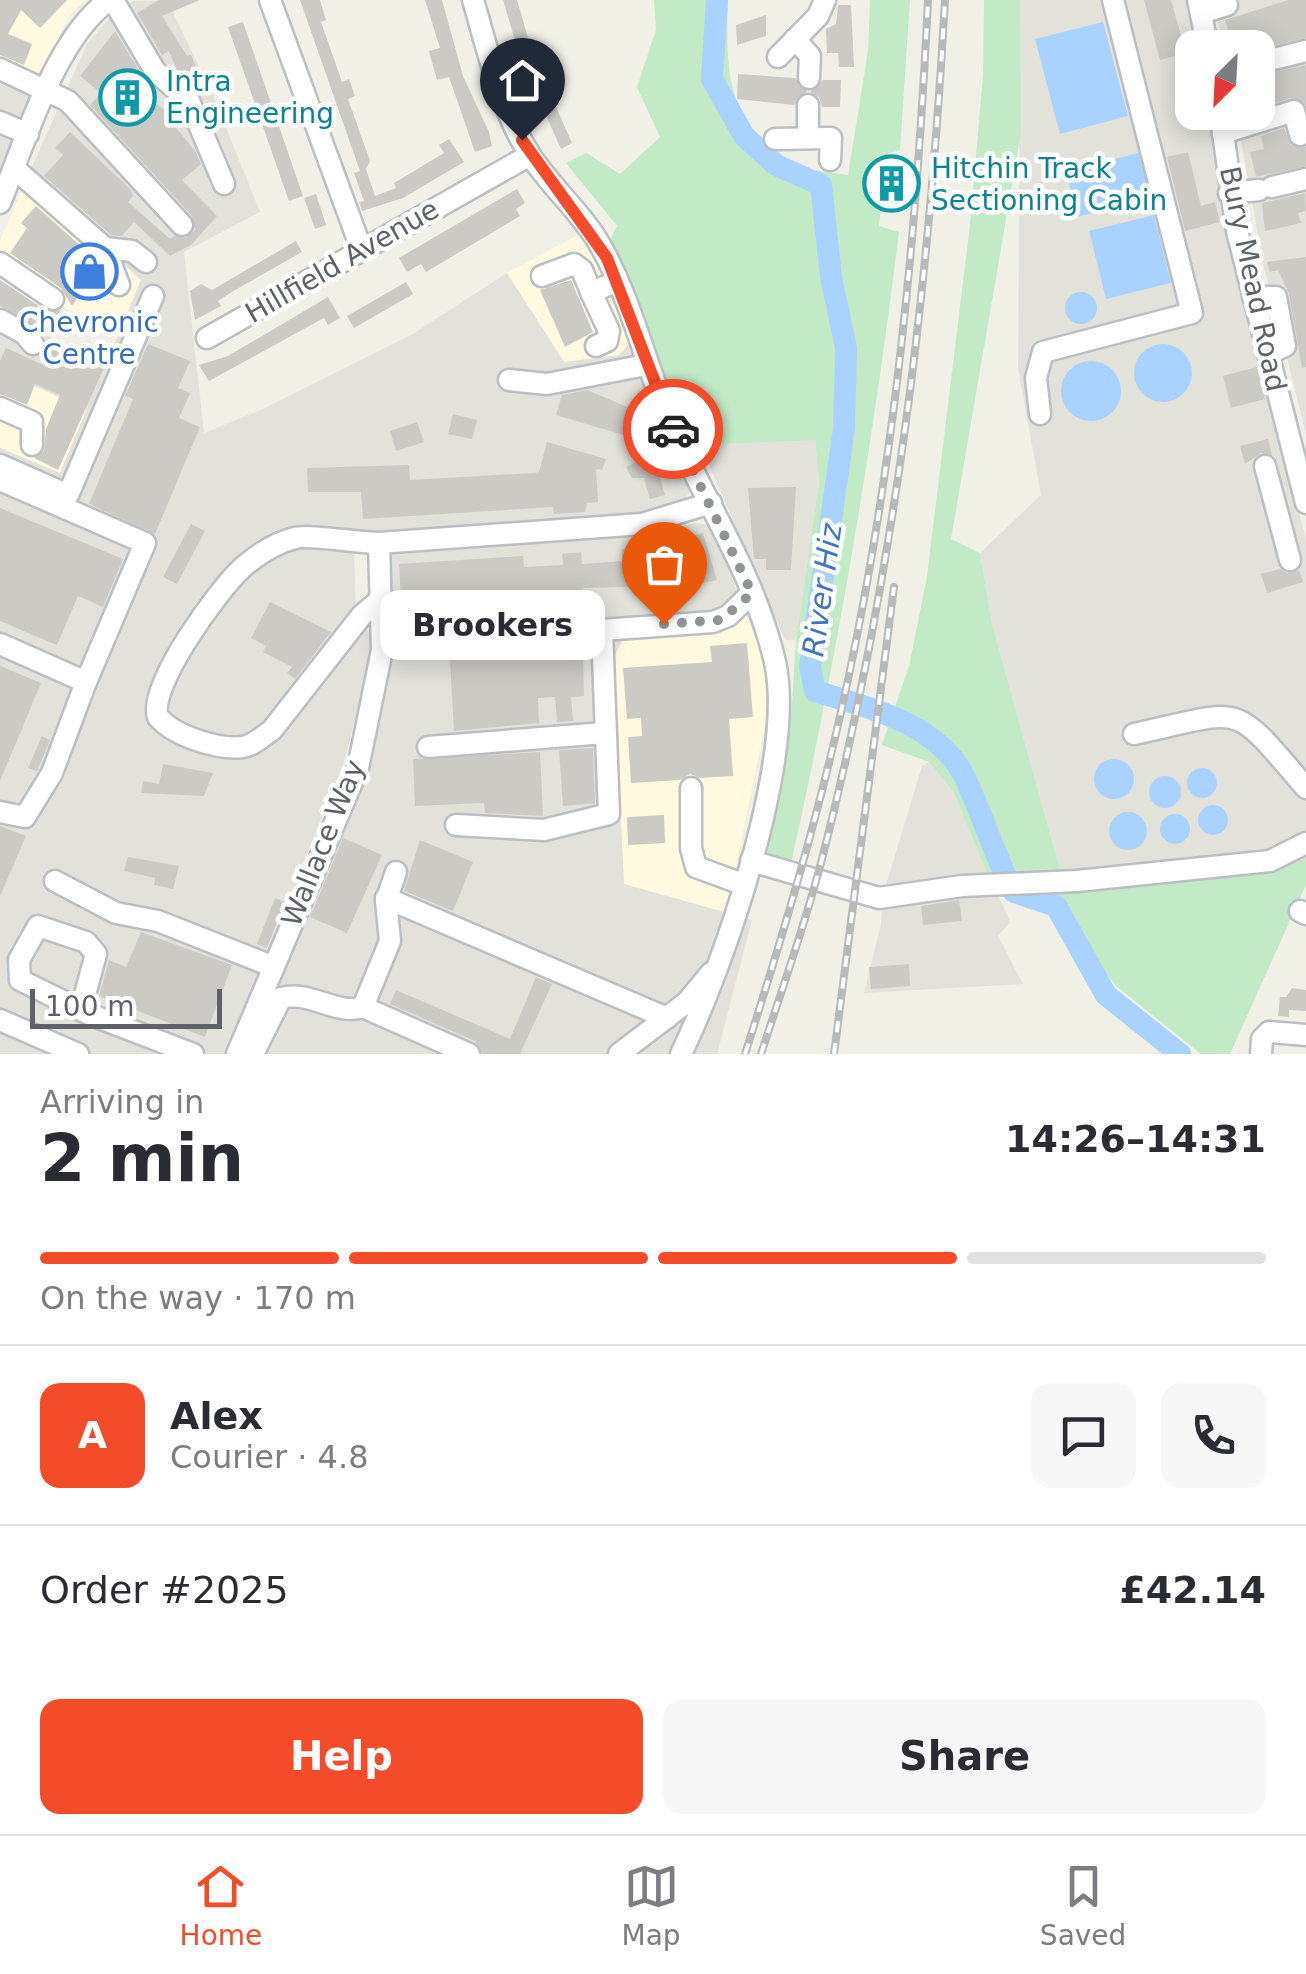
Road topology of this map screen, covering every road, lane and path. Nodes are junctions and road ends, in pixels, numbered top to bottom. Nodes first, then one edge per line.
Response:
1 (111, 0) edge
2 (270, 0) edge
3 (472, 0) edge
4 (825, 0) edge
5 (1113, 0) edge
6 (1199, 6) edge
7 (1227, 6) dead end
8 (795, 39) junction
9 (1306, 51) edge
10 (778, 57) dead end
11 (1275, 58) edge
12 (0, 69) edge
13 (809, 78) dead end
14 (48, 90) junction
15 (808, 106) dead end
16 (1275, 114) edge
17 (0, 122) edge
18 (1223, 130) edge
19 (28, 134) junction
20 (1300, 135) dead end
21 (808, 138) junction
22 (775, 139) dead end
23 (530, 155) junction
24 (830, 160) dead end
25 (14, 168) junction
26 (1306, 179) edge
27 (224, 184) dead end
28 (1230, 194) junction
29 (0, 203) edge
30 (182, 225) dead end
31 (104, 248) junction
32 (362, 251) junction
33 (146, 262) dead end
34 (0, 263) edge
35 (542, 276) dead end
36 (616, 282) junction
37 (119, 285) dead end
38 (592, 292) junction
39 (153, 296) dead end
40 (53, 299) dead end
41 (0, 320) edge
42 (207, 338) dead end
43 (33, 344) dead end
44 (596, 346) dead end
45 (646, 365) junction
46 (509, 380) dead end
47 (0, 408) edge
48 (1040, 414) dead end
49 (32, 445) dead end
50 (0, 465) edge
51 (1265, 466) dead end
52 (0, 480) edge
53 (1305, 497) edge
54 (711, 504) junction
55 (1277, 510) junction
56 (378, 543) junction
57 (1290, 560) dead end
58 (752, 593) junction
59 (382, 598) junction
60 (0, 644) edge
61 (86, 682) junction
62 (604, 733) junction
63 (1134, 734) dead end
64 (428, 747) dead end
65 (691, 788) dead end
66 (1306, 788) edge
67 (0, 812) edge
68 (456, 826) dead end
69 (1306, 843) edge
70 (751, 861) junction
71 (396, 872) dead end
72 (54, 881) dead end
73 (742, 895) junction
74 (386, 898) junction
75 (724, 951) junction
76 (274, 966) junction
77 (363, 1007) junction
78 (81, 1009) junction
79 (667, 1018) junction
80 (0, 1020) edge
81 (1306, 1034) edge
82 (78, 1054) edge
83 (194, 1054) edge
84 (243, 1054) edge
85 (468, 1054) edge
86 (620, 1054) edge
87 (681, 1054) edge
88 (1261, 1054) edge

1 - 14 street
1 - 27 street
2 - 32 street
3 - 23 street
4 - 8 street
5 - 48 street
6 - 7 street
8 - 10 street
8 - 13 street
9 - 11 street
12 - 14 street
14 - 19 street
14 - 30 street
15 - 21 street
16 - 20 street
17 - 19 street
18 - 28 street, Bury Mead Road
19 - 25 street
21 - 22 street
21 - 24 street
23 - 32 street, Hillfield Avenue
23 - 36 street
25 - 29 street
25 - 31 street
26 - 28 street
28 - 53 street, Bury Mead Road
31 - 33 street
31 - 37 street
32 - 42 street, Hillfield Avenue
34 - 40 street
35 - 38 street
36 - 38 street
36 - 45 street
38 - 44 street
39 - 50 street
41 - 43 street
45 - 46 street
45 - 54 street
47 - 49 street
51 - 55 street
52 - 61 street
53 - 55 street
54 - 56 street
54 - 58 street
55 - 57 street
56 - 59 street, Wallace Way
56 - 59 street
58 - 62 street
58 - 70 street
59 - 76 street, Wallace Way
60 - 61 street
61 - 67 street
62 - 64 street
62 - 68 street
63 - 66 street
65 - 73 street
69 - 70 street
70 - 73 street
71 - 74 street
72 - 76 street
73 - 75 street
74 - 77 street
74 - 79 street
75 - 79 street
75 - 87 street
76 - 84 street, Wallace Way
77 - 84 street
77 - 85 street
78 - 78 street
78 - 83 street
79 - 86 street
80 - 82 street
81 - 88 street

